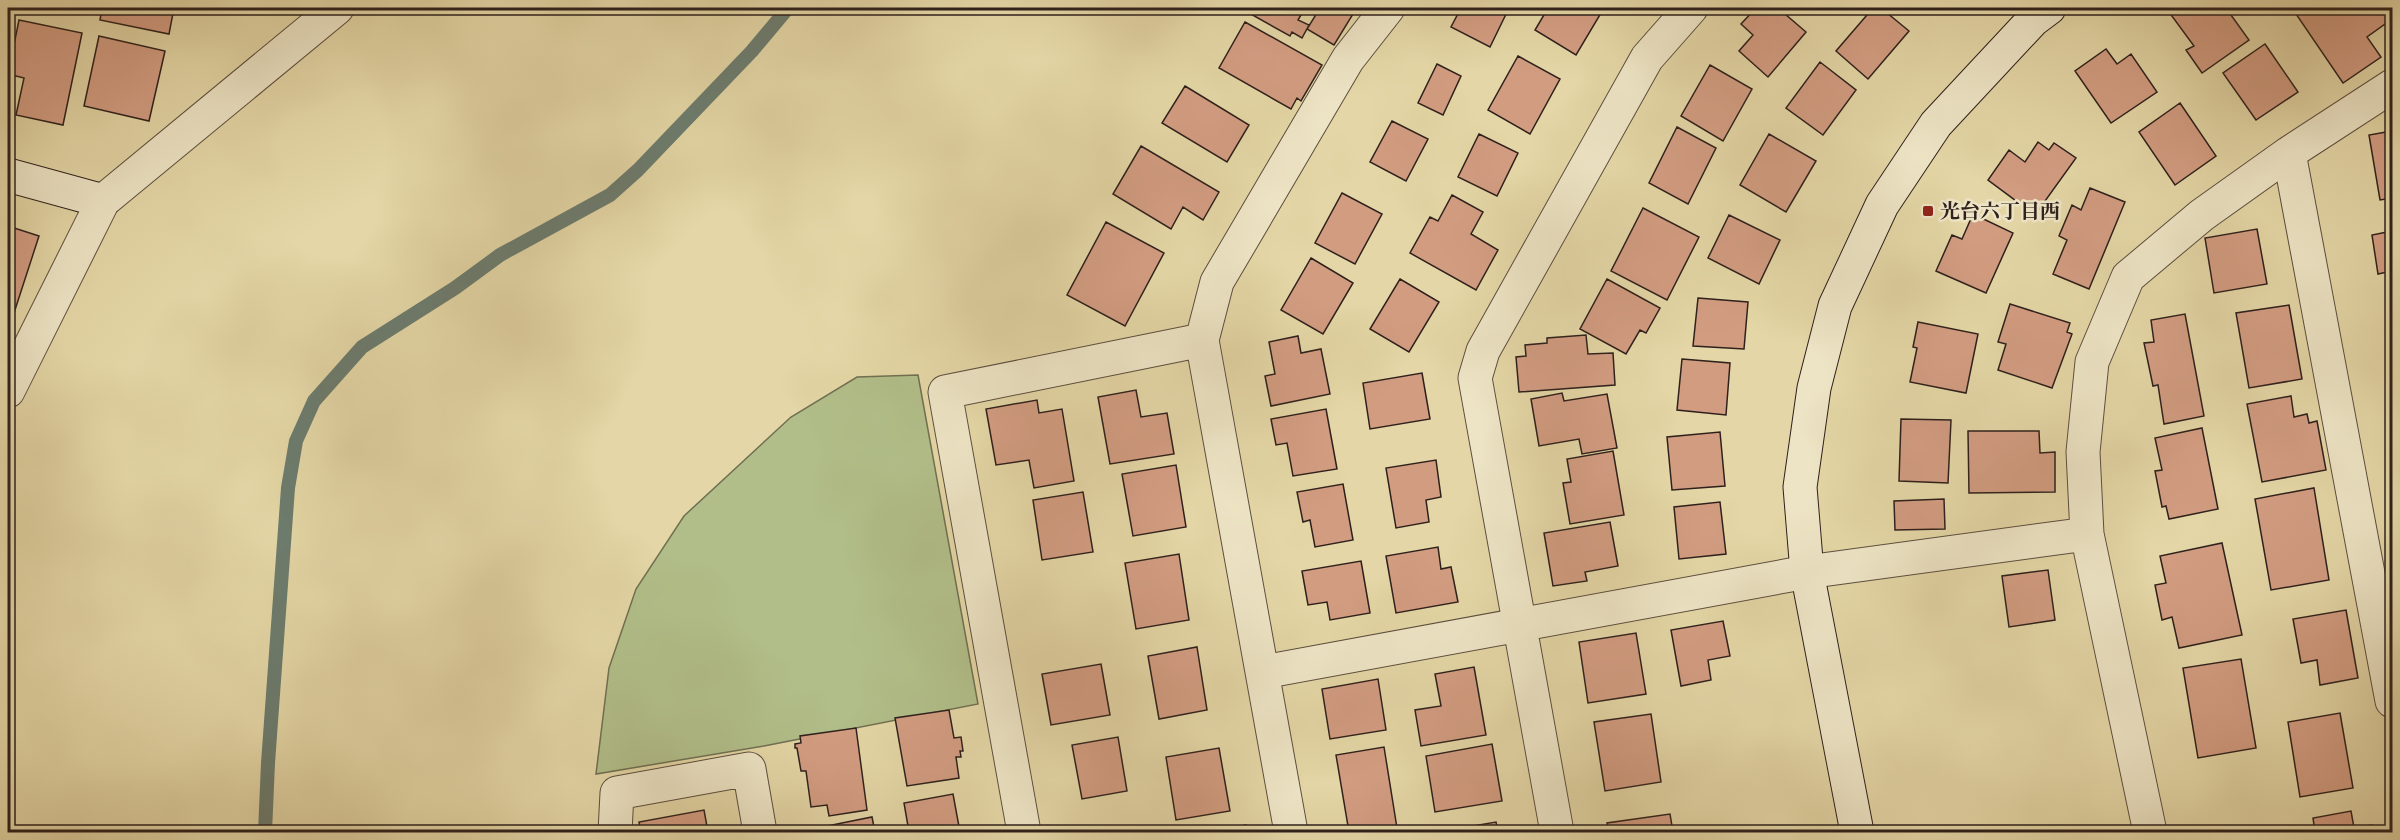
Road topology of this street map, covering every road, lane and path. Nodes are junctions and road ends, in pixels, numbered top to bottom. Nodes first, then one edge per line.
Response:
1 (337, 8) edge
2 (1388, 8) edge
3 (1691, 8) edge
4 (2049, 8) edge
5 (2392, 86) edge
6 (2289, 153) junction
7 (8, 175) edge
8 (103, 201) junction
9 (1202, 340) junction
10 (8, 391) edge
11 (2087, 534) junction
12 (1807, 572) junction
13 (1520, 626) junction
14 (1263, 672) junction
15 (2392, 701) edge
16 (615, 832) edge
17 (760, 832) edge
18 (1024, 832) edge
19 (1291, 832) edge
20 (1557, 832) edge
21 (1857, 832) edge
22 (2150, 832) edge

1 - 8 street
2 - 9 street
3 - 13 street
4 - 12 street
5 - 6 street
6 - 11 street
6 - 15 street
7 - 8 street
8 - 10 street
9 - 14 street
9 - 18 street
11 - 12 street
11 - 22 street
12 - 13 street
12 - 21 street
13 - 14 street
13 - 20 street
14 - 19 street
16 - 17 street

